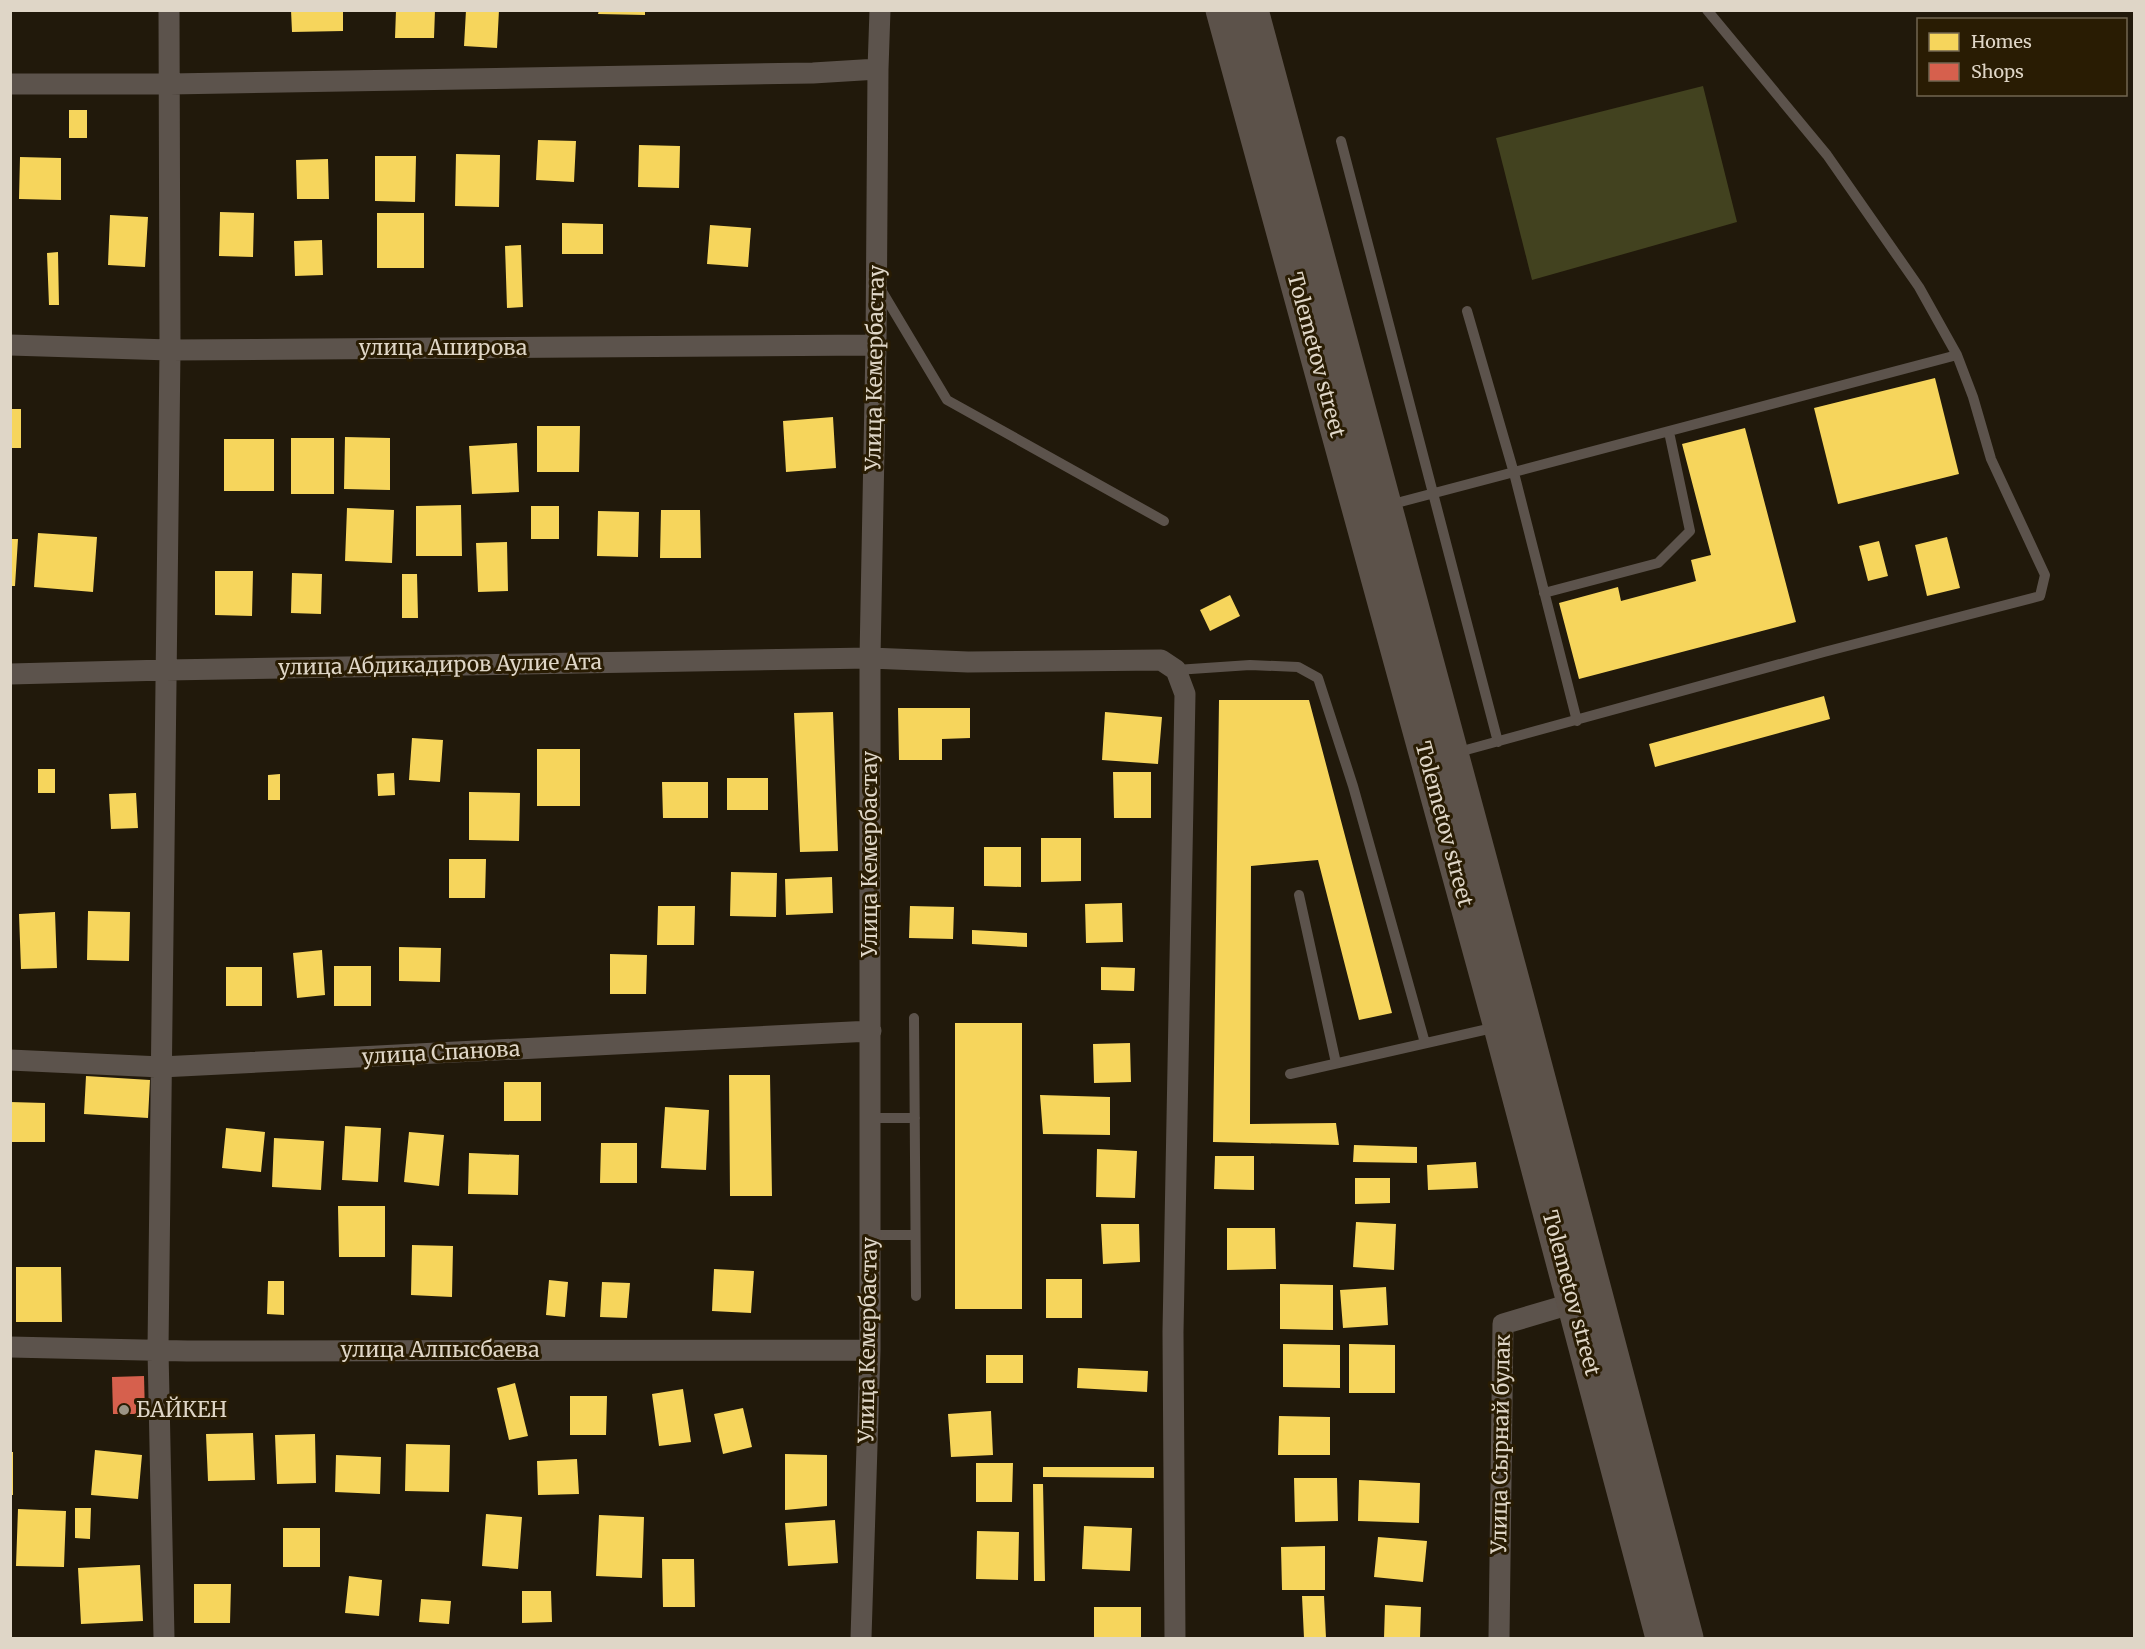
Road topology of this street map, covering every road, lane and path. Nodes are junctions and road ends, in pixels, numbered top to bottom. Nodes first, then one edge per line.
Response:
1 (169, 10) edge
2 (880, 10) edge
3 (1222, 10) edge
4 (1252, 10) edge
5 (1707, 10) edge
6 (878, 69) junction
7 (10, 84) edge
8 (170, 84) junction
9 (1341, 141) dead end
10 (877, 282) junction
11 (1467, 311) dead end
12 (10, 345) edge
13 (876, 345) junction
14 (170, 350) junction
15 (1957, 355) junction
16 (1669, 432) junction
17 (1514, 472) junction
18 (1434, 493) junction
19 (1386, 506) junction
20 (1164, 521) dead end
21 (1545, 593) junction
22 (870, 658) junction
23 (166, 670) junction
24 (1176, 670) junction
25 (10, 674) edge
26 (1577, 721) junction
27 (1498, 742) junction
28 (1452, 754) junction
29 (1299, 895) dead end
30 (914, 1018) dead end
31 (1500, 1027) junction
32 (871, 1031) junction
33 (1425, 1043) junction
34 (10, 1060) edge
35 (1336, 1063) junction
36 (161, 1067) junction
37 (1290, 1074) dead end
38 (870, 1118) junction
39 (915, 1118) junction
40 (870, 1235) junction
41 (915, 1235) junction
42 (916, 1296) dead end
43 (1574, 1303) junction
44 (10, 1347) edge
45 (158, 1350) junction
46 (870, 1350) junction
47 (164, 1638) edge
48 (861, 1638) edge
49 (1175, 1638) edge
50 (1498, 1638) edge
51 (1662, 1638) edge
52 (1687, 1638) edge

1 - 8 street
2 - 6 street, Улица Кемербастау
3 - 31 main road, Tolemetov street
4 - 19 main road, Tolemetov street
5 - 15 lane
6 - 8 street
6 - 10 street, Улица Кемербастау
7 - 8 street
8 - 14 street
9 - 18 lane
10 - 13 street, Улица Кемербастау
10 - 20 lane
11 - 17 lane
12 - 14 street, улица Аширова
13 - 14 street, улица Аширова
13 - 22 street, Улица Кемербастау
14 - 23 street
15 - 16 lane
15 - 26 lane
16 - 17 lane
16 - 21 lane
17 - 18 lane
17 - 21 lane
18 - 19 lane
18 - 27 lane
19 - 28 main road, Tolemetov street
21 - 26 lane
22 - 23 street, улица Абдикадиров Аулие Ата
22 - 24 street, улица Абдикадиров Аулие Ата
22 - 32 street, Улица Кемербастау
23 - 25 street, улица Абдикадиров Аулие Ата
23 - 36 street
24 - 33 lane
24 - 49 street
26 - 27 lane
27 - 28 lane
28 - 52 main road, Tolemetov street
29 - 35 lane
30 - 39 lane
31 - 33 lane
31 - 43 main road, Tolemetov street
32 - 36 street, улица Спанова
32 - 38 street, Улица Кемербастау
33 - 35 lane
34 - 36 street, улица Спанова
35 - 37 lane
36 - 45 street
38 - 39 lane
38 - 40 street, Улица Кемербастау
39 - 41 lane
40 - 41 lane
40 - 46 street, Улица Кемербастау
41 - 42 lane
43 - 50 street, Улица Сырнай булак
43 - 51 main road, Tolemetov street
44 - 45 street, улица Алпысбаева
45 - 46 street, улица Алпысбаева
45 - 47 street
46 - 48 street, Улица Кемербастау

